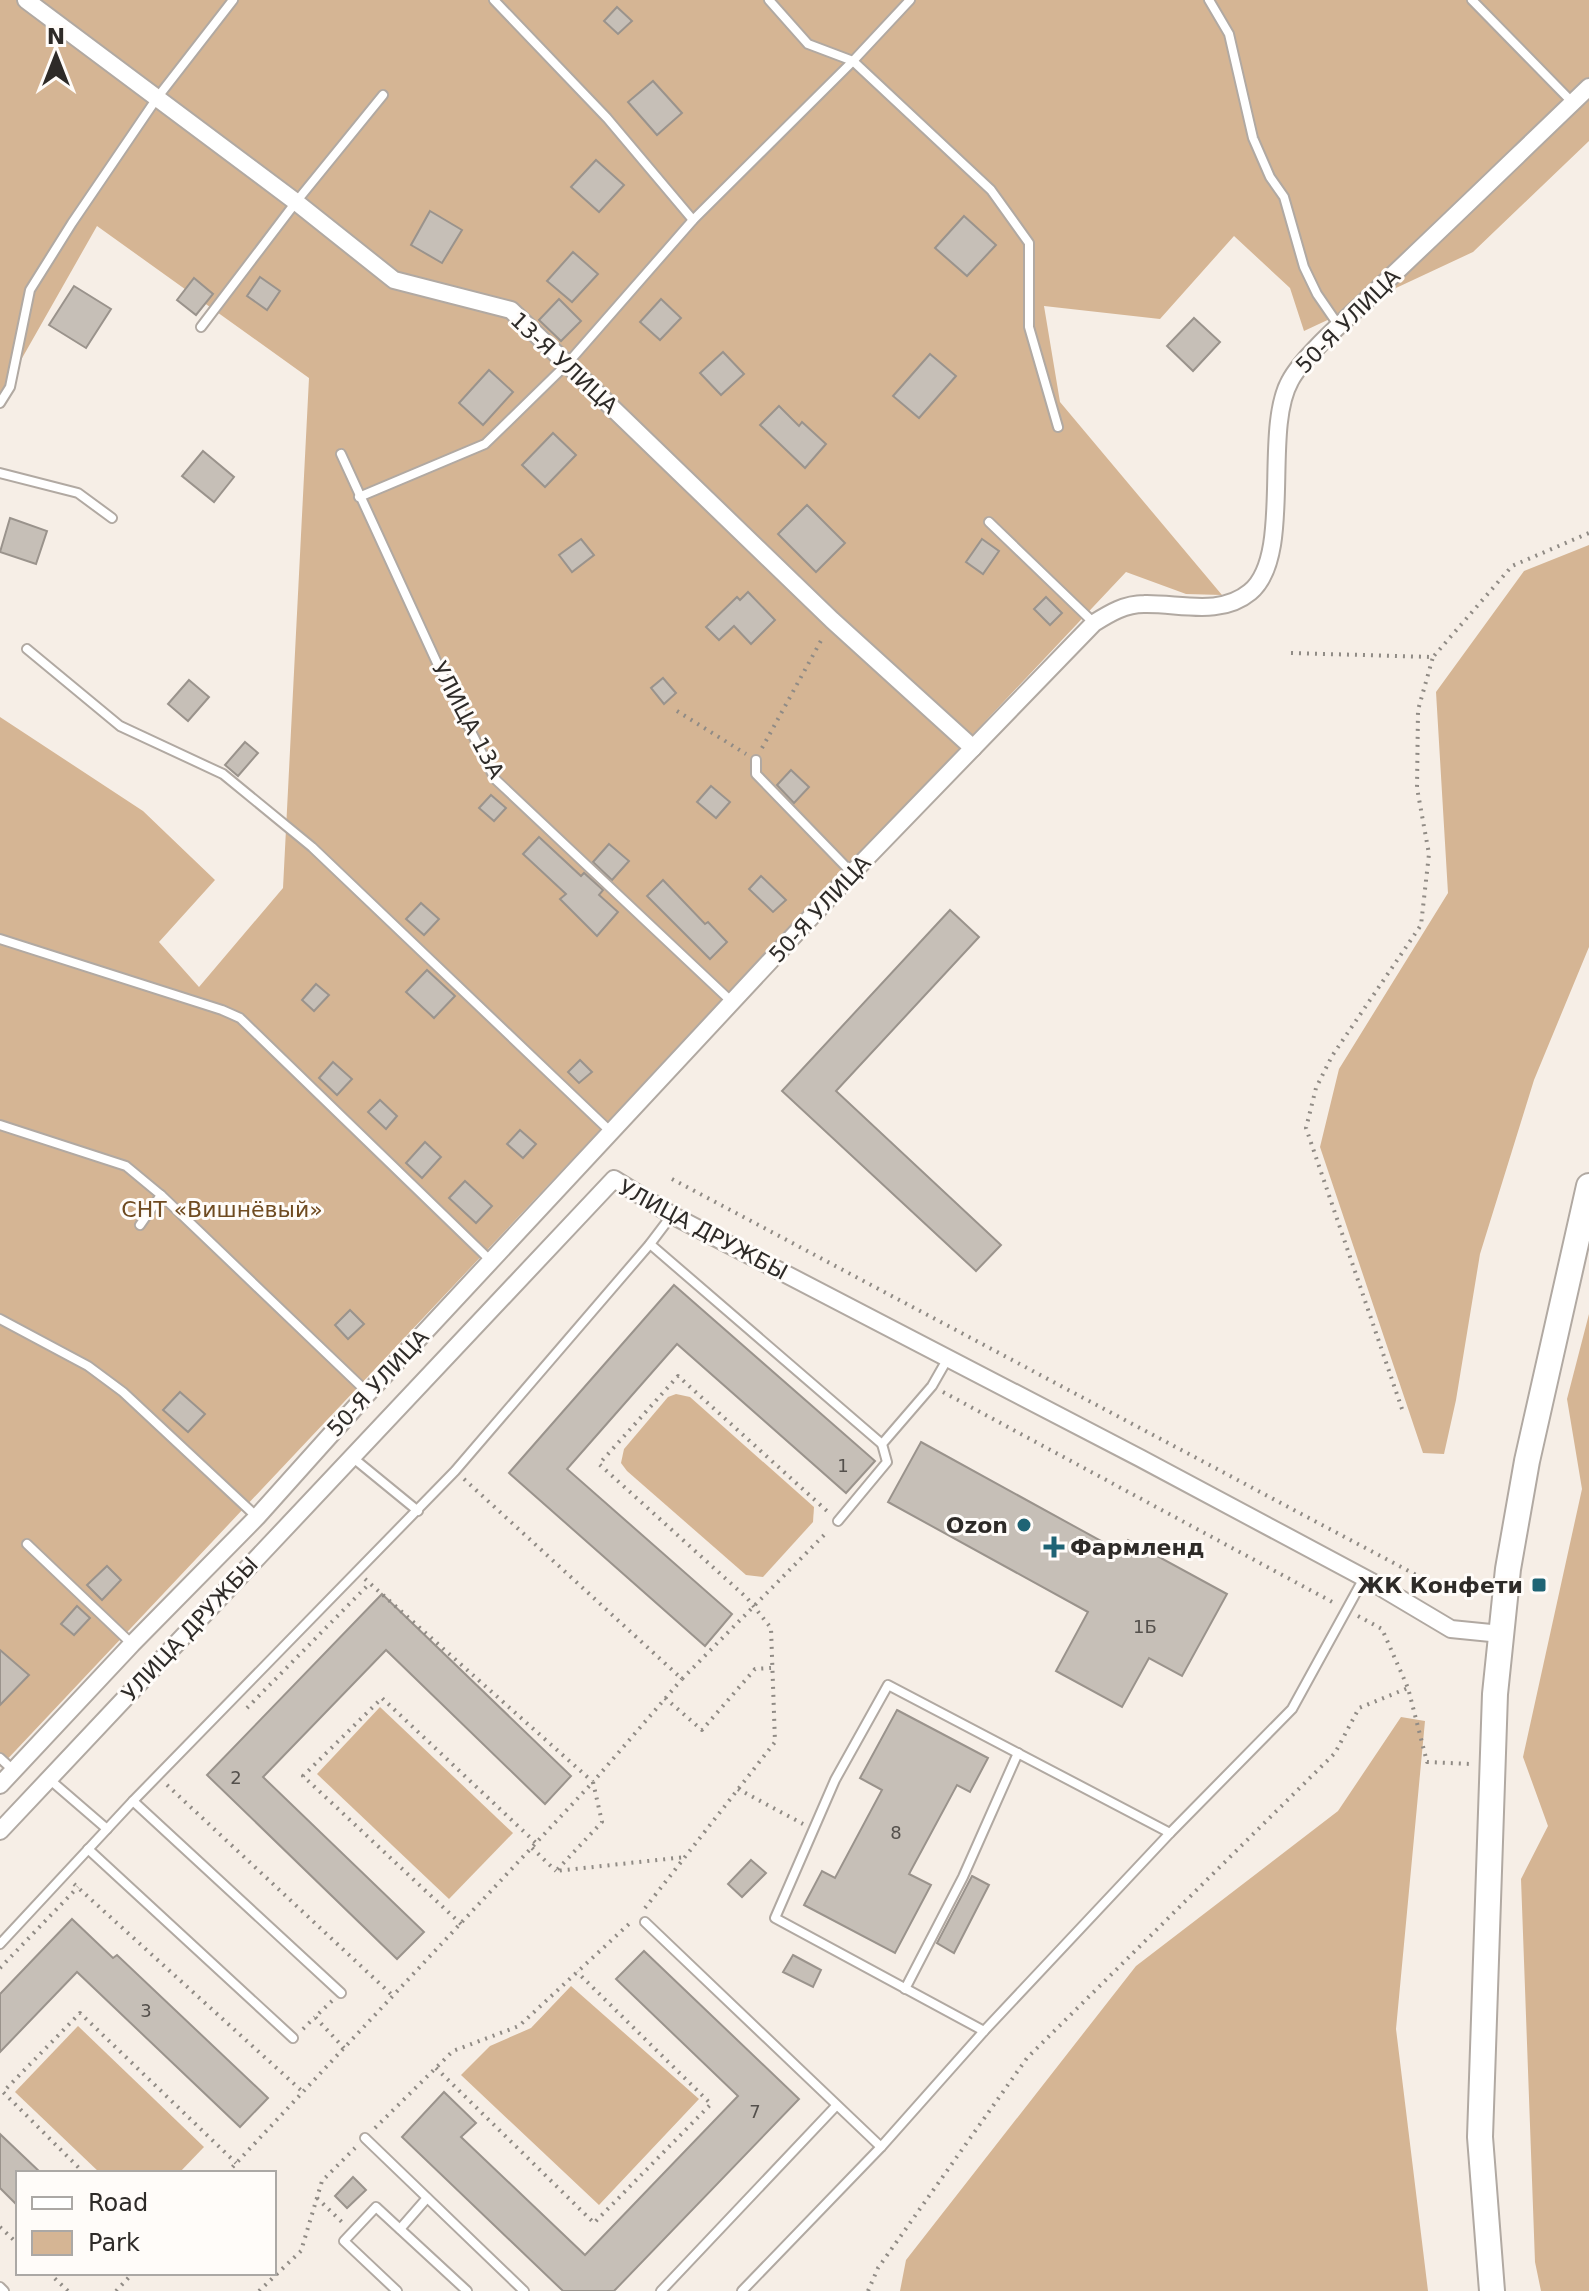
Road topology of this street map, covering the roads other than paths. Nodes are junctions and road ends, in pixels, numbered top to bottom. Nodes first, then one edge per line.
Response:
1 (26, 0) edge
2 (233, 0) edge
3 (494, 0) edge
4 (769, 0) edge
5 (910, 0) edge
6 (1209, 0) edge
7 (1472, 0) edge
8 (853, 61) junction
9 (1589, 87) edge
10 (383, 95) dead end
11 (157, 98) junction
12 (1572, 103) junction
13 (296, 202) junction
14 (693, 220) junction
15 (201, 327) dead end
16 (1339, 327) junction
17 (567, 364) junction
18 (0, 403) edge
19 (1058, 427) dead end
20 (341, 454) dead end
21 (0, 473) edge
22 (359, 497) junction
23 (112, 518) dead end
24 (989, 522) dead end
25 (1094, 623) junction
26 (27, 649) dead end
27 (973, 748) junction
28 (756, 760) road end
29 (852, 873) junction
30 (0, 939) edge
31 (733, 1003) junction
32 (0, 1125) edge
33 (612, 1134) junction
34 (1589, 1186) edge
35 (161, 1195) junction
36 (672, 1215) junction
37 (140, 1225) dead end
38 (650, 1244) junction
39 (492, 1262) junction
40 (0, 1319) edge
41 (948, 1358) junction
42 (368, 1393) junction
43 (882, 1444) junction
44 (352, 1457) junction
45 (418, 1511) junction
46 (257, 1517) junction
47 (838, 1521) road end
48 (27, 1544) dead end
49 (1364, 1578) junction
50 (1501, 1634) junction
51 (132, 1644) junction
52 (1018, 1753) junction
53 (0, 1758) edge
54 (13, 1770) junction
55 (49, 1779) junction
56 (0, 1785) edge
57 (133, 1801) junction
58 (107, 1829) junction
59 (0, 1831) edge
60 (1170, 1833) junction
61 (88, 1849) junction
62 (645, 1922) dead end
63 (0, 1944) edge
64 (905, 1989) junction
65 (341, 1993) road end
66 (984, 2031) junction
67 (293, 2038) dead end
68 (836, 2106) junction
69 (365, 2138) road end
70 (881, 2147) junction
71 (427, 2198) junction
72 (400, 2229) junction
73 (397, 2291) edge
74 (467, 2291) edge
75 (524, 2291) edge
76 (661, 2291) edge
77 (742, 2291) edge
78 (1492, 2291) edge

1 - 11 street, 13-Я УЛИЦА
2 - 11 lane
3 - 14 lane
4 - 8 lane
5 - 8 lane
6 - 16 lane
7 - 12 lane
8 - 14 lane
8 - 19 lane
9 - 12 street, 50-Я УЛИЦА
10 - 13 lane
11 - 13 street, 13-Я УЛИЦА
11 - 18 lane
12 - 16 street, 50-Я УЛИЦА
13 - 15 lane
13 - 17 street, 13-Я УЛИЦА
14 - 17 lane
16 - 25 street, 50-Я УЛИЦА
17 - 22 lane
17 - 27 street, 13-Я УЛИЦА
20 - 22 lane, УЛИЦА 13А
21 - 23 lane
22 - 31 lane, УЛИЦА 13А
24 - 25 lane
25 - 27 street, 50-Я УЛИЦА
26 - 33 lane
27 - 29 street, 50-Я УЛИЦА
28 - 29 lane
29 - 31 street, 50-Я УЛИЦА
30 - 39 lane
31 - 33 street, 50-Я УЛИЦА
32 - 35 lane
33 - 39 street, 50-Я УЛИЦА
34 - 50 street
35 - 37 lane
35 - 42 lane
36 - 38 lane
36 - 41 street, УЛИЦА ДРУЖБЫ
36 - 44 street, УЛИЦА ДРУЖБЫ
38 - 43 lane
38 - 45 lane
39 - 42 street, 50-Я УЛИЦА
40 - 46 lane
41 - 43 lane
41 - 49 street, УЛИЦА ДРУЖБЫ
42 - 46 street, 50-Я УЛИЦА
43 - 47 lane
44 - 45 lane
44 - 55 street, УЛИЦА ДРУЖБЫ
45 - 57 lane
46 - 51 street, 50-Я УЛИЦА
48 - 51 lane
49 - 50 street, УЛИЦА ДРУЖБЫ
49 - 60 lane
50 - 78 street
51 - 54 street, 50-Я УЛИЦА
52 - 60 lane
52 - 64 lane
52 - 64 lane
53 - 54 lane
54 - 56 street, 50-Я УЛИЦА
55 - 58 lane
55 - 59 street, УЛИЦА ДРУЖБЫ
57 - 58 lane
57 - 65 lane
58 - 61 lane
60 - 66 lane
61 - 63 lane
61 - 67 lane
62 - 68 lane
64 - 66 lane
66 - 70 lane
68 - 70 lane
68 - 76 lane
69 - 71 lane
70 - 77 lane
71 - 72 lane
71 - 75 lane
72 - 73 lane
72 - 74 lane

